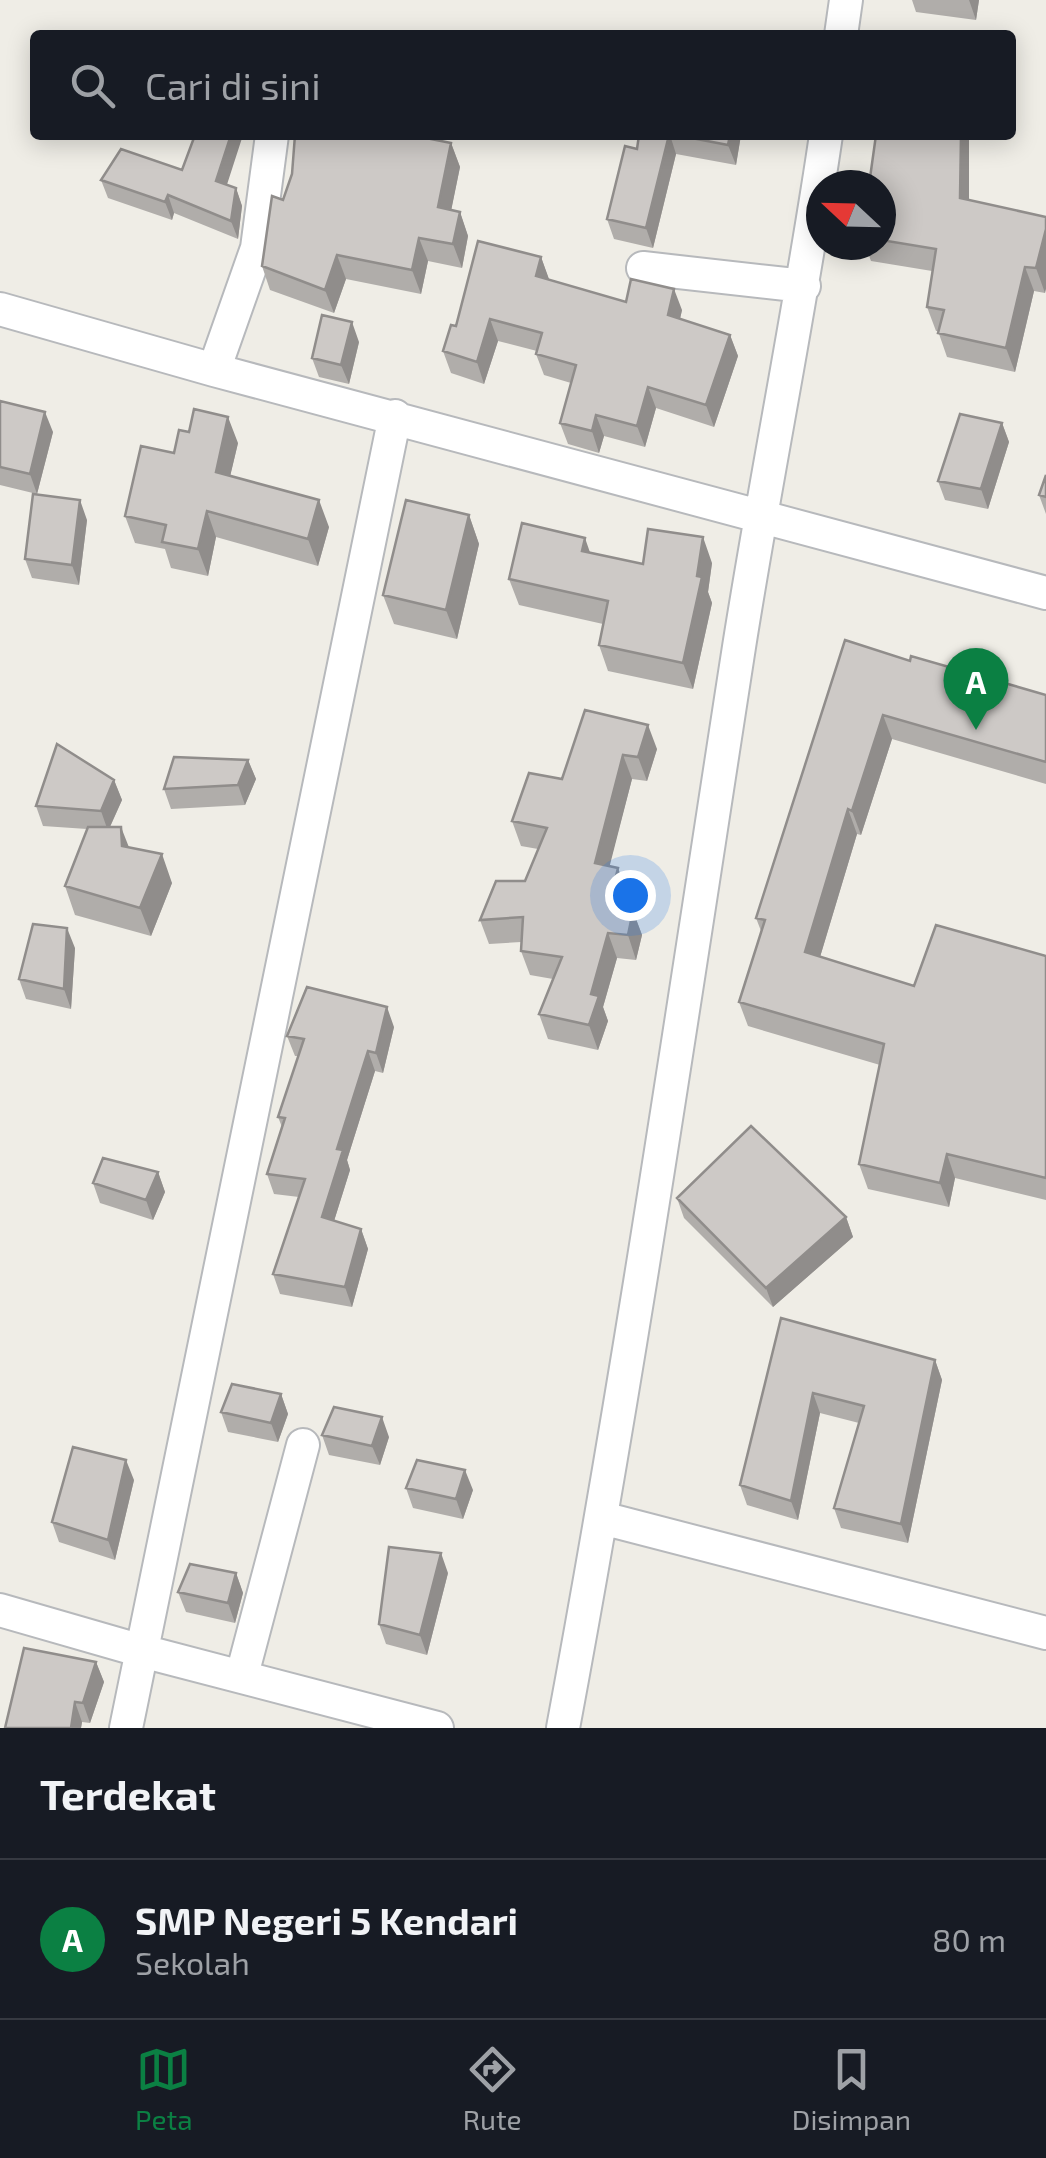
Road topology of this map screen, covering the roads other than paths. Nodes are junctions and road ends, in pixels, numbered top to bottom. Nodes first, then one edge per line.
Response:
1 (846, 0) edge
2 (841, 30) edge
3 (271, 140) edge
4 (825, 140) edge
5 (643, 268) dead end
6 (804, 286) junction
7 (0, 308) edge
8 (214, 370) junction
9 (396, 416) junction
10 (760, 515) junction
11 (1046, 593) edge
12 (303, 1445) dead end
13 (602, 1518) junction
14 (0, 1610) edge
15 (1046, 1634) edge
16 (142, 1652) junction
17 (242, 1676) junction
18 (126, 1728) edge
19 (437, 1728) edge
20 (563, 1728) edge

1 - 2 street
3 - 8 street
4 - 6 street
5 - 6 street
6 - 10 street
7 - 8 street
8 - 9 street
9 - 10 street
9 - 16 street
10 - 11 street
10 - 13 street
12 - 17 street
13 - 15 street
13 - 20 street
14 - 16 street
16 - 17 street
16 - 18 street
17 - 19 street

